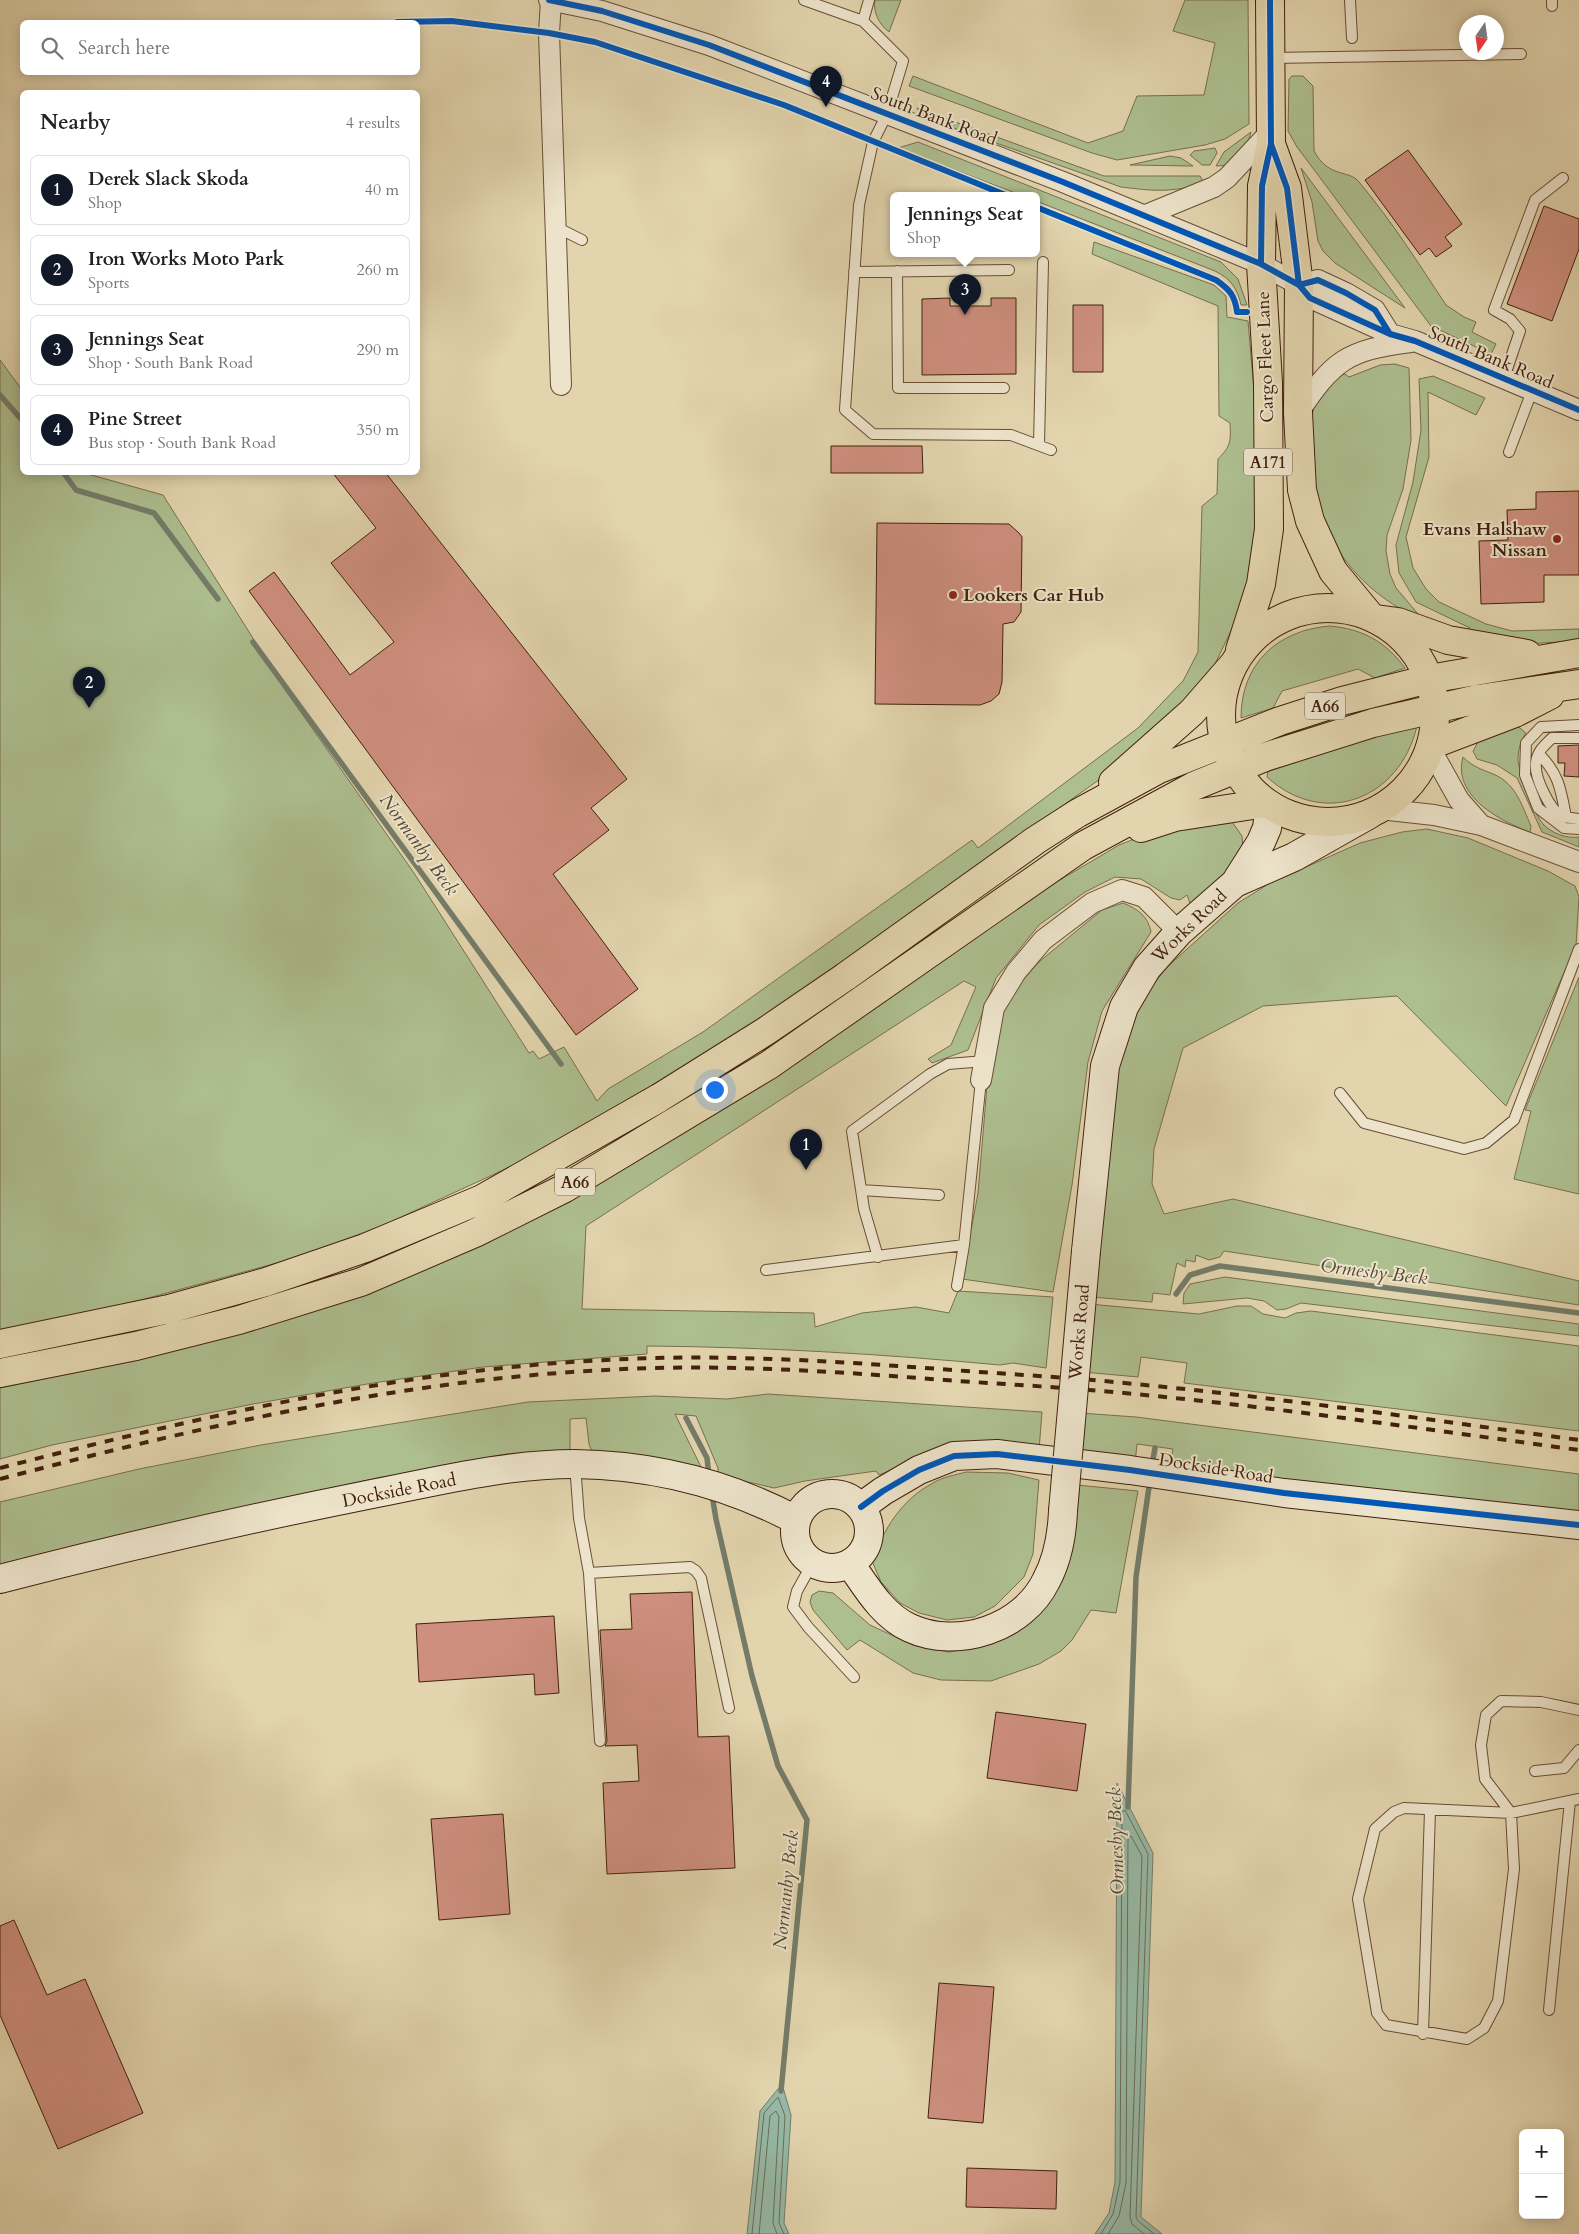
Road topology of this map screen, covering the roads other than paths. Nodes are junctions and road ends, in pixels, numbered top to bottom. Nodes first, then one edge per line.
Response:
1 (550, 0) edge
2 (804, 0) edge
3 (868, 0) edge
4 (1270, 0) edge
5 (1350, 0) edge
6 (863, 21) junction
7 (1352, 38) dead end
8 (1521, 54) dead end
9 (1270, 58) junction
10 (887, 114) junction
11 (1271, 137) junction
12 (1563, 178) dead end
13 (1146, 216) junction
14 (556, 227) junction
15 (582, 240) dead end
16 (1043, 262) dead end
17 (1262, 264) junction
18 (1009, 270) dead end
19 (854, 272) junction
20 (897, 272) junction
21 (1299, 285) junction
22 (1415, 341) junction
23 (1504, 378) junction
24 (561, 385) dead end
25 (1004, 388) dead end
26 (1532, 391) junction
27 (1579, 410) edge
28 (1298, 413) junction
29 (1039, 445) junction
30 (1051, 450) dead end
31 (1509, 452) dead end
32 (1374, 618) junction
33 (1566, 655) edge
34 (1235, 661) junction
35 (1429, 679) junction
36 (1575, 684) edge
37 (1435, 710) junction
38 (1579, 725) edge
39 (1579, 738) edge
40 (1431, 746) junction
41 (1539, 754) junction
42 (1229, 755) junction
43 (1268, 804) junction
44 (1375, 811) junction
45 (1078, 813) junction
46 (1566, 817) junction
47 (1579, 819) edge
48 (1481, 826) junction
49 (1579, 829) edge
50 (1083, 846) junction
51 (1579, 862) edge
52 (1234, 883) junction
53 (1179, 932) junction
54 (1579, 949) edge
55 (983, 1070) junction
56 (1340, 1093) dead end
57 (861, 1190) junction
58 (939, 1195) dead end
59 (964, 1245) junction
60 (878, 1257) junction
61 (766, 1270) dead end
62 (957, 1286) dead end
63 (0, 1344) edge
64 (0, 1373) edge
65 (575, 1464) junction
66 (862, 1507) junction
67 (796, 1520) junction
68 (1579, 1525) edge
69 (812, 1564) junction
70 (850, 1565) junction
71 (589, 1573) junction
72 (0, 1580) edge
73 (854, 1677) dead end
74 (729, 1708) dead end
75 (1579, 1710) edge
76 (600, 1742) dead end
77 (1579, 1750) edge
78 (1535, 1771) dead end
79 (1574, 1800) edge
80 (1430, 1810) junction
81 (1511, 1813) junction
82 (1549, 2010) dead end
83 (1423, 2034) junction

1 - 10 street, South Bank Road
1 - 14 street
2 - 6 lane
3 - 6 lane
4 - 9 main road, Cargo Fleet Lane / A171
5 - 7 lane
6 - 10 lane
8 - 9 lane
9 - 11 main road, Cargo Fleet Lane / A171
10 - 13 street, South Bank Road
10 - 19 lane
11 - 13 street
11 - 17 main road, Cargo Fleet Lane / A171
11 - 21 main road, Cargo Fleet Lane / A171
12 - 23 lane
13 - 17 street, South Bank Road
14 - 15 lane
14 - 24 street
16 - 29 lane
17 - 21 street, South Bank Road
17 - 34 main road, Cargo Fleet Lane / A171
18 - 20 lane
19 - 20 lane
19 - 29 lane
20 - 25 lane
21 - 22 street, South Bank Road
21 - 28 main road, Cargo Fleet Lane / A171
22 - 23 street, South Bank Road
22 - 28 street
23 - 26 street, South Bank Road
26 - 27 street, South Bank Road
26 - 31 lane
28 - 32 main road, Cargo Fleet Lane / A171
29 - 30 lane
32 - 33 main road, A66
32 - 34 main road
32 - 35 main road
33 - 35 main road, A66
34 - 42 main road, Cargo Fleet Lane
34 - 45 main road, A66
35 - 37 main road
35 - 42 main road, A66
36 - 37 main road, A66
36 - 40 main road, A66
37 - 40 main road
37 - 42 main road, A66
38 - 49 lane
39 - 41 lane
40 - 44 main road
40 - 48 street
41 - 46 lane
41 - 46 lane
42 - 43 main road
42 - 45 main road, A66
42 - 50 main road, A66
43 - 44 main road
43 - 50 main road, A66
43 - 52 main road, Works Road
44 - 48 street
44 - 52 main road, Works Road
45 - 63 main road, A66
46 - 47 lane
48 - 51 street
50 - 64 main road, A66
52 - 53 main road, Works Road
53 - 55 street
53 - 70 main road, Works Road, bridge
54 - 56 lane
55 - 57 lane
55 - 59 lane
57 - 58 lane
57 - 60 lane
59 - 60 lane
59 - 62 lane
60 - 61 lane
65 - 67 main road, Dockside Road
65 - 71 lane
65 - 72 main road, Dockside Road
66 - 67 main road
66 - 68 main road, Dockside Road
66 - 70 main road
67 - 69 main road
69 - 70 main road
69 - 73 lane
71 - 74 lane
71 - 76 lane
75 - 81 lane
77 - 78 lane
79 - 81 lane
79 - 82 lane
80 - 81 lane
80 - 83 lane
80 - 83 lane
81 - 83 lane

